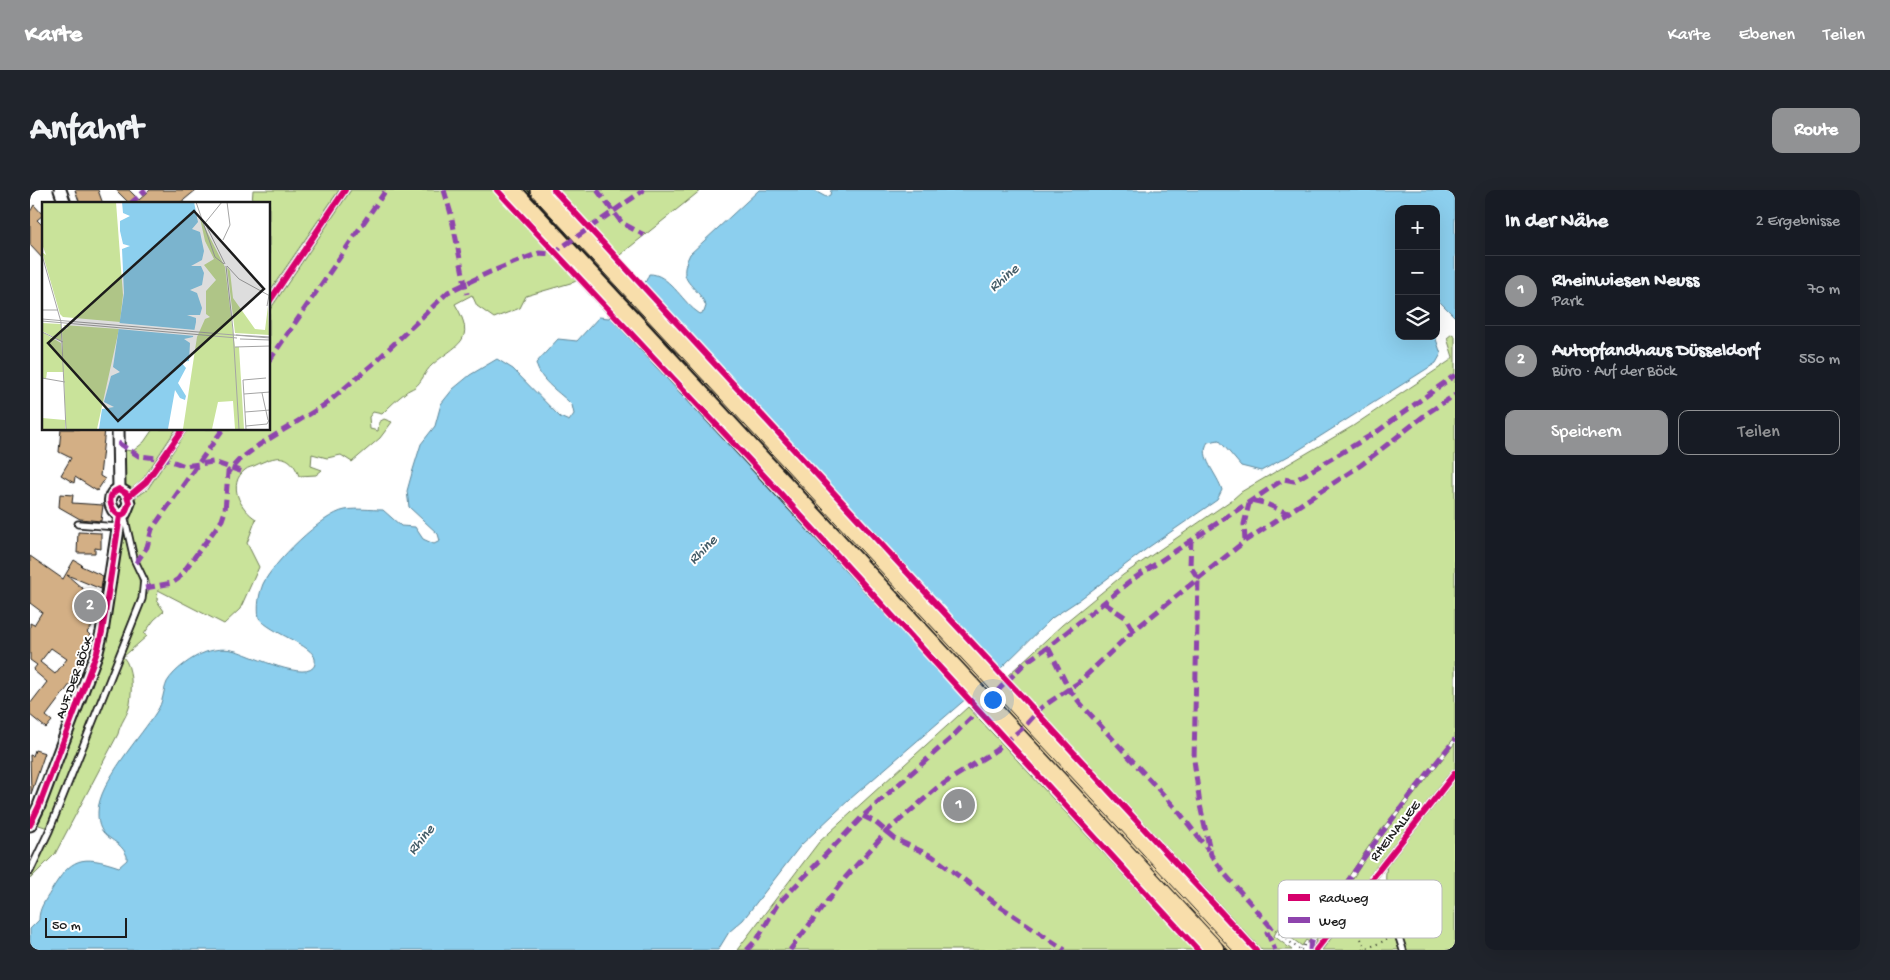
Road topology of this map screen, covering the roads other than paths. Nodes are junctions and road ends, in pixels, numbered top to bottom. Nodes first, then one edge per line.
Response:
1 (60, 190) edge
2 (345, 190) edge
3 (509, 190) edge
4 (541, 190) edge
5 (64, 202) edge
6 (270, 301) edge
7 (118, 430) edge
8 (182, 430) edge
9 (119, 489) junction
10 (128, 497) junction
11 (120, 519) junction
12 (78, 524) dead end
13 (1455, 773) edge
14 (30, 825) edge
15 (30, 871) edge
16 (1372, 879) edge
17 (1325, 938) edge
18 (1399, 938) edge
19 (1213, 950) edge
20 (1243, 950) edge
21 (1316, 950) edge
22 (1403, 950) edge

1 - 5 street
2 - 6 lane
3 - 19 highway
4 - 20 highway
7 - 9 street
8 - 10 lane
9 - 10 street
9 - 11 street
10 - 11 street, AUF DER BÖCK
11 - 12 lane
11 - 14 street, AUF DER BÖCK
11 - 15 lane
13 - 16 lane, RHEINALLEE
17 - 21 lane, RHEINALLEE
18 - 22 lane

